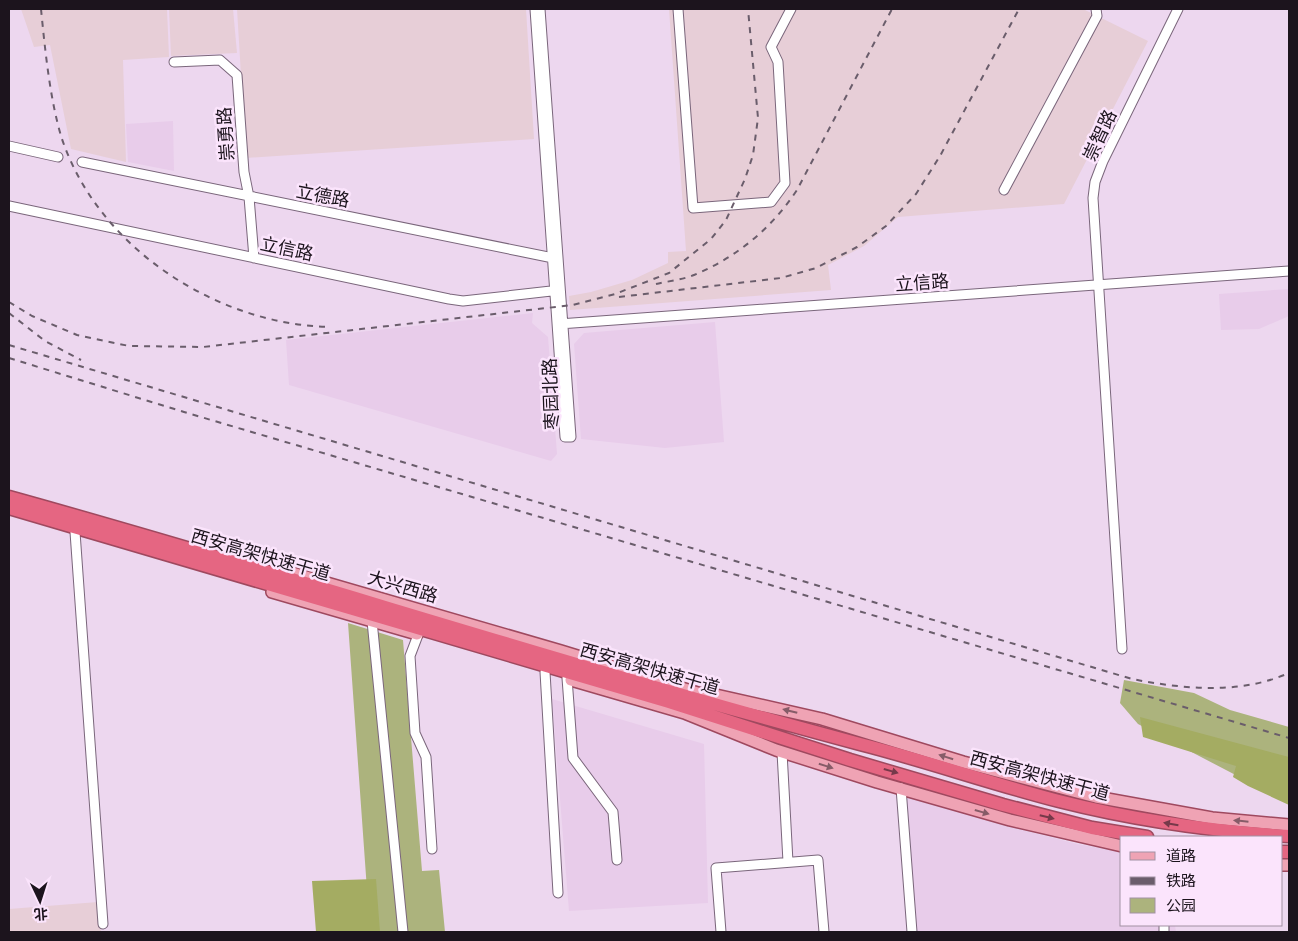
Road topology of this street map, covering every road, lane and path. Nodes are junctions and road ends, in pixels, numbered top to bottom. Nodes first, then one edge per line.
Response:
1 (535, 9) edge
2 (540, 9) edge
3 (678, 9) edge
4 (791, 9) edge
5 (1096, 9) edge
6 (1178, 9) edge
7 (174, 62) dead end
8 (9, 146) edge
9 (58, 157) dead end
10 (82, 162) dead end
11 (1004, 190) dead end
12 (249, 197) junction
13 (9, 206) edge
14 (254, 258) junction
15 (555, 258) junction
16 (1289, 271) edge
17 (1099, 285) junction
18 (557, 290) junction
19 (560, 324) junction
20 (9, 491) edge
21 (9, 497) edge
22 (9, 508) edge
23 (9, 513) edge
24 (74, 532) junction
25 (372, 621) junction
26 (418, 634) junction
27 (1122, 649) dead end
28 (545, 672) junction
29 (567, 678) junction
30 (692, 690) junction
31 (670, 698) junction
32 (682, 712) junction
33 (783, 730) junction
34 (782, 752) junction
35 (901, 788) junction
36 (1289, 825) edge
37 (1141, 836) edge
38 (1289, 836) edge
39 (1120, 846) edge
40 (432, 848) dead end
41 (617, 860) dead end
42 (788, 862) junction
43 (558, 893) dead end
44 (104, 924) dead end
45 (403, 932) edge
46 (720, 932) edge
47 (824, 932) edge
48 (912, 932) edge

1 - 15 street, 枣园北路
2 - 15 street, 枣园北路
3 - 4 street
5 - 11 street
6 - 17 street, 崇智路
7 - 12 street, 崇勇路
8 - 9 street
10 - 12 street, 立德路
12 - 14 street, 崇勇路
12 - 15 street, 立德路
13 - 14 street, 立信路
14 - 18 street, 立信路
15 - 18 street, 枣园北路
16 - 17 street, 立信路
17 - 19 street, 立信路
17 - 27 street, 崇智路
18 - 19 street, 枣园北路
19 - 19 street, 枣园北路
20 - 30 main road, 大兴西路
21 - 31 highway, 西安高架快速干道
22 - 31 highway, 西安高架快速干道
23 - 24 main road
24 - 25 main road
24 - 44 street
25 - 26 main road
25 - 45 street
26 - 28 main road
26 - 40 street
28 - 29 main road
28 - 43 street
29 - 32 main road
29 - 41 street
30 - 33 main road, 大兴西路
36 -> 30 main road
31 - 33 highway, 西安高架快速干道
32 - 33 main road
32 - 34 main road
33 -> 37 highway, 西安高架快速干道
38 -> 33 highway, 西安高架快速干道
34 -> 35 main road
34 - 42 street
35 -> 39 main road
35 - 48 street
42 - 46 street
42 - 47 street

